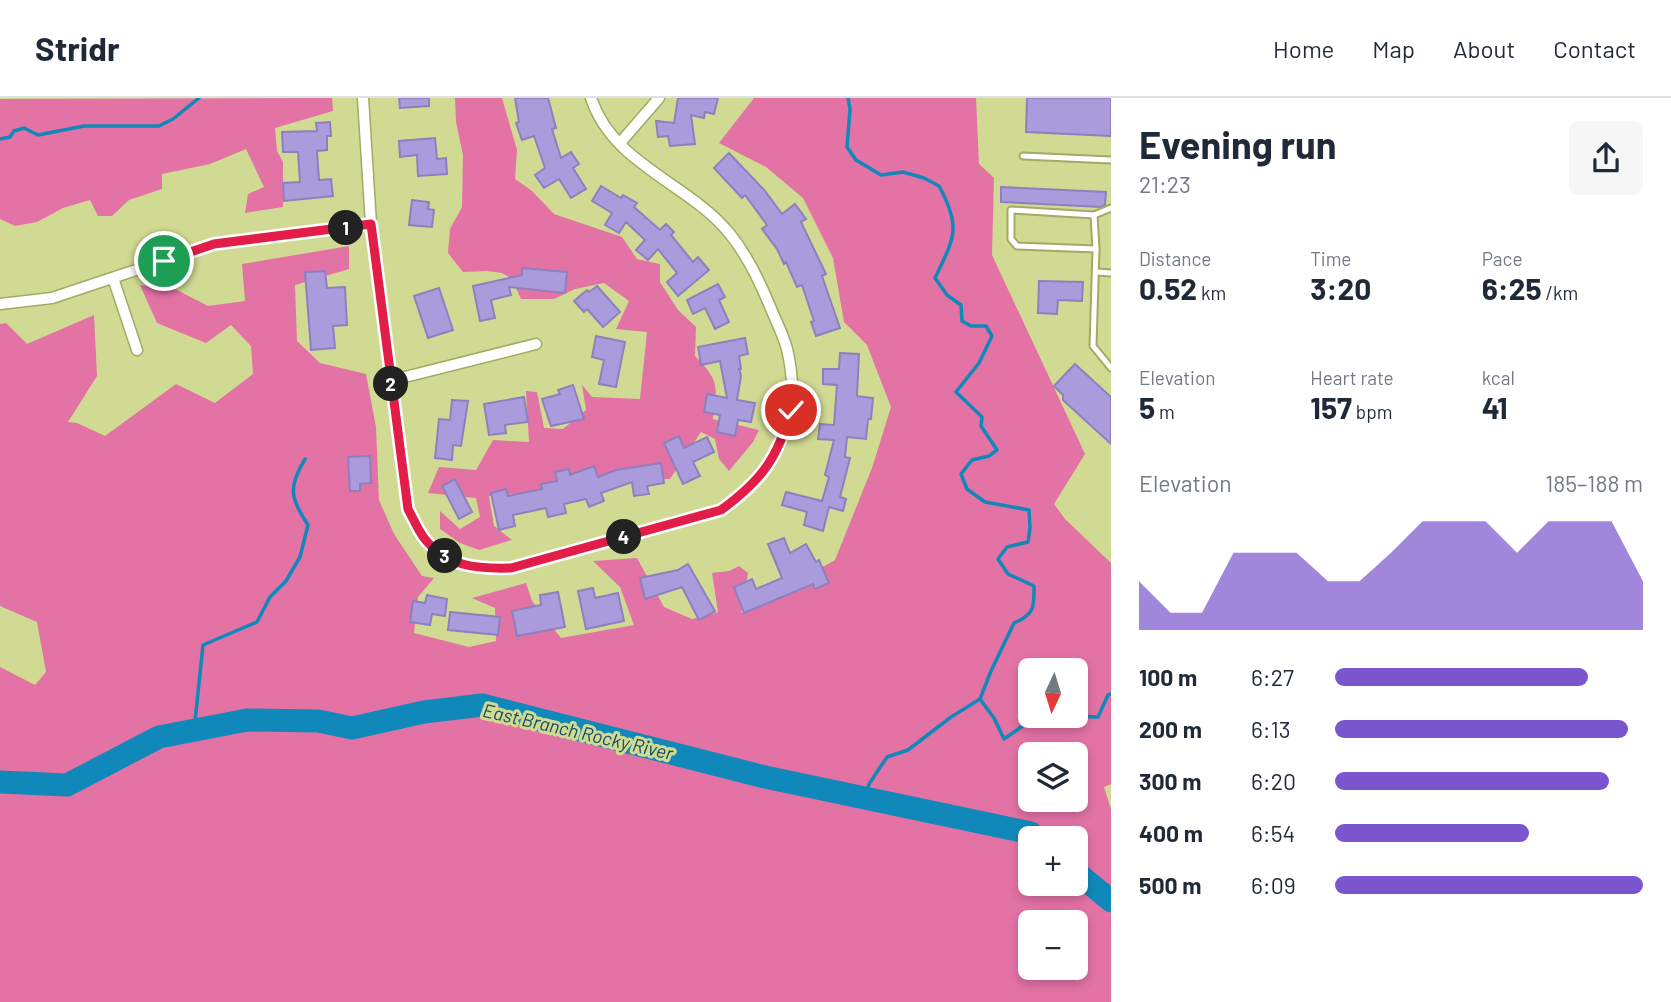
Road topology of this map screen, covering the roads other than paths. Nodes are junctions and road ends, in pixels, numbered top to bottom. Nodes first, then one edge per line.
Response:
1 (363, 98) edge
2 (591, 98) edge
3 (659, 98) edge
4 (620, 143) junction
5 (1023, 156) dead end
6 (1111, 160) edge
7 (1111, 208) edge
8 (1094, 215) junction
9 (371, 224) junction
10 (1096, 250) junction
11 (1097, 272) junction
12 (1111, 273) edge
13 (113, 278) junction
14 (0, 304) edge
15 (536, 344) dead end
16 (137, 350) dead end
17 (1111, 368) edge
18 (391, 378) junction

1 - 9 street
2 - 4 street
3 - 4 street
4 - 18 street
5 - 6 lane
7 - 8 lane
8 - 10 lane
8 - 10 lane
9 - 13 street
9 - 18 street
10 - 11 lane
11 - 12 lane
11 - 17 lane
13 - 14 street
13 - 16 street
15 - 18 street

